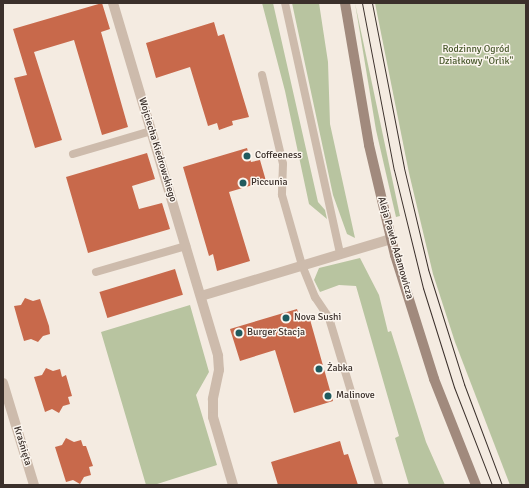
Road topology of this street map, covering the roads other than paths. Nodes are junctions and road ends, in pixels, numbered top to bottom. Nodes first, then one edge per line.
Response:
1 (113, 3) edge
2 (285, 3) edge
3 (345, 3) edge
4 (262, 76) dead end
5 (151, 131) junction
6 (73, 154) dead end
7 (391, 239) junction
8 (186, 246) junction
9 (340, 253) junction
10 (302, 265) junction
11 (96, 272) dead end
12 (201, 296) junction
13 (3, 383) edge
14 (34, 485) edge
15 (233, 485) edge
16 (379, 485) edge
17 (476, 485) edge

1 - 5 street, Wojciecha Kiedrowskiego
2 - 9 lane
3 - 7 main road, Aleja Pawła Adamowicza
4 - 10 lane
5 - 6 lane
5 - 8 street, Wojciecha Kiedrowskiego
7 - 9 street
7 - 17 main road, Aleja Pawła Adamowicza
8 - 11 lane
8 - 12 street, Wojciecha Kiedrowskiego
9 - 10 street
10 - 12 street
10 - 16 lane
12 - 15 street, Wojciecha Kiedrowskiego
13 - 14 street, Kraśnięta

